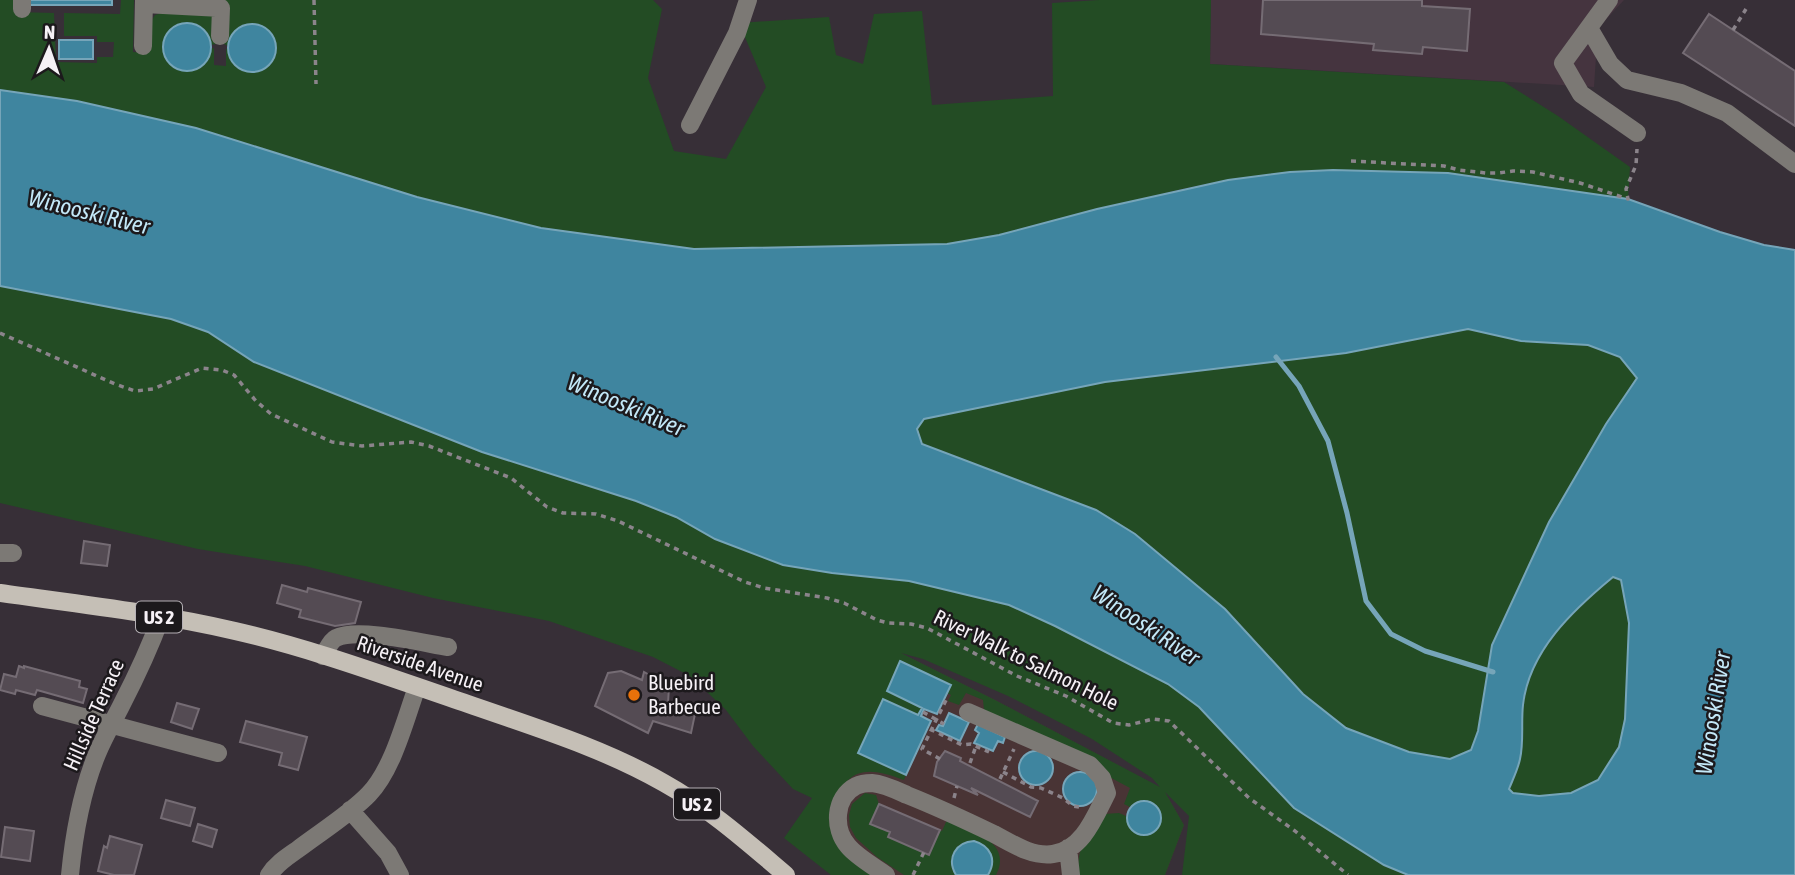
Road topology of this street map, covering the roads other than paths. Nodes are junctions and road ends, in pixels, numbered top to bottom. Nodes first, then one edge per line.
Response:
1 (748, 0) edge
2 (1609, 0) edge
3 (144, 2) edge
4 (1589, 28) junction
5 (220, 36) dead end
6 (144, 46) dead end
7 (690, 125) dead end
8 (1637, 133) road end
9 (1795, 164) edge
10 (0, 593) edge
11 (161, 617) junction
12 (448, 647) dead end
13 (323, 656) junction
14 (417, 687) junction
15 (42, 706) dead end
16 (968, 712) dead end
17 (111, 724) junction
18 (218, 753) dead end
19 (350, 810) junction
20 (1068, 848) junction
21 (70, 875) edge
22 (269, 875) edge
23 (400, 875) edge
24 (786, 875) edge
25 (886, 875) edge
26 (1071, 875) edge

1 - 7 street
2 - 4 street
3 - 5 street
3 - 6 street
4 - 8 street
4 - 9 street
10 - 11 main road, Riverside Avenue / US 2
11 - 13 main road, Riverside Avenue / US 2
11 - 17 street, Hillside Terrace
12 - 13 street
13 - 14 main road, Riverside Avenue / US 2
14 - 19 street
14 - 24 main road, Riverside Avenue / US 2
15 - 17 street
16 - 20 street
17 - 18 street
17 - 21 street, Hillside Terrace
19 - 22 street
19 - 23 street
20 - 25 street
20 - 26 street

